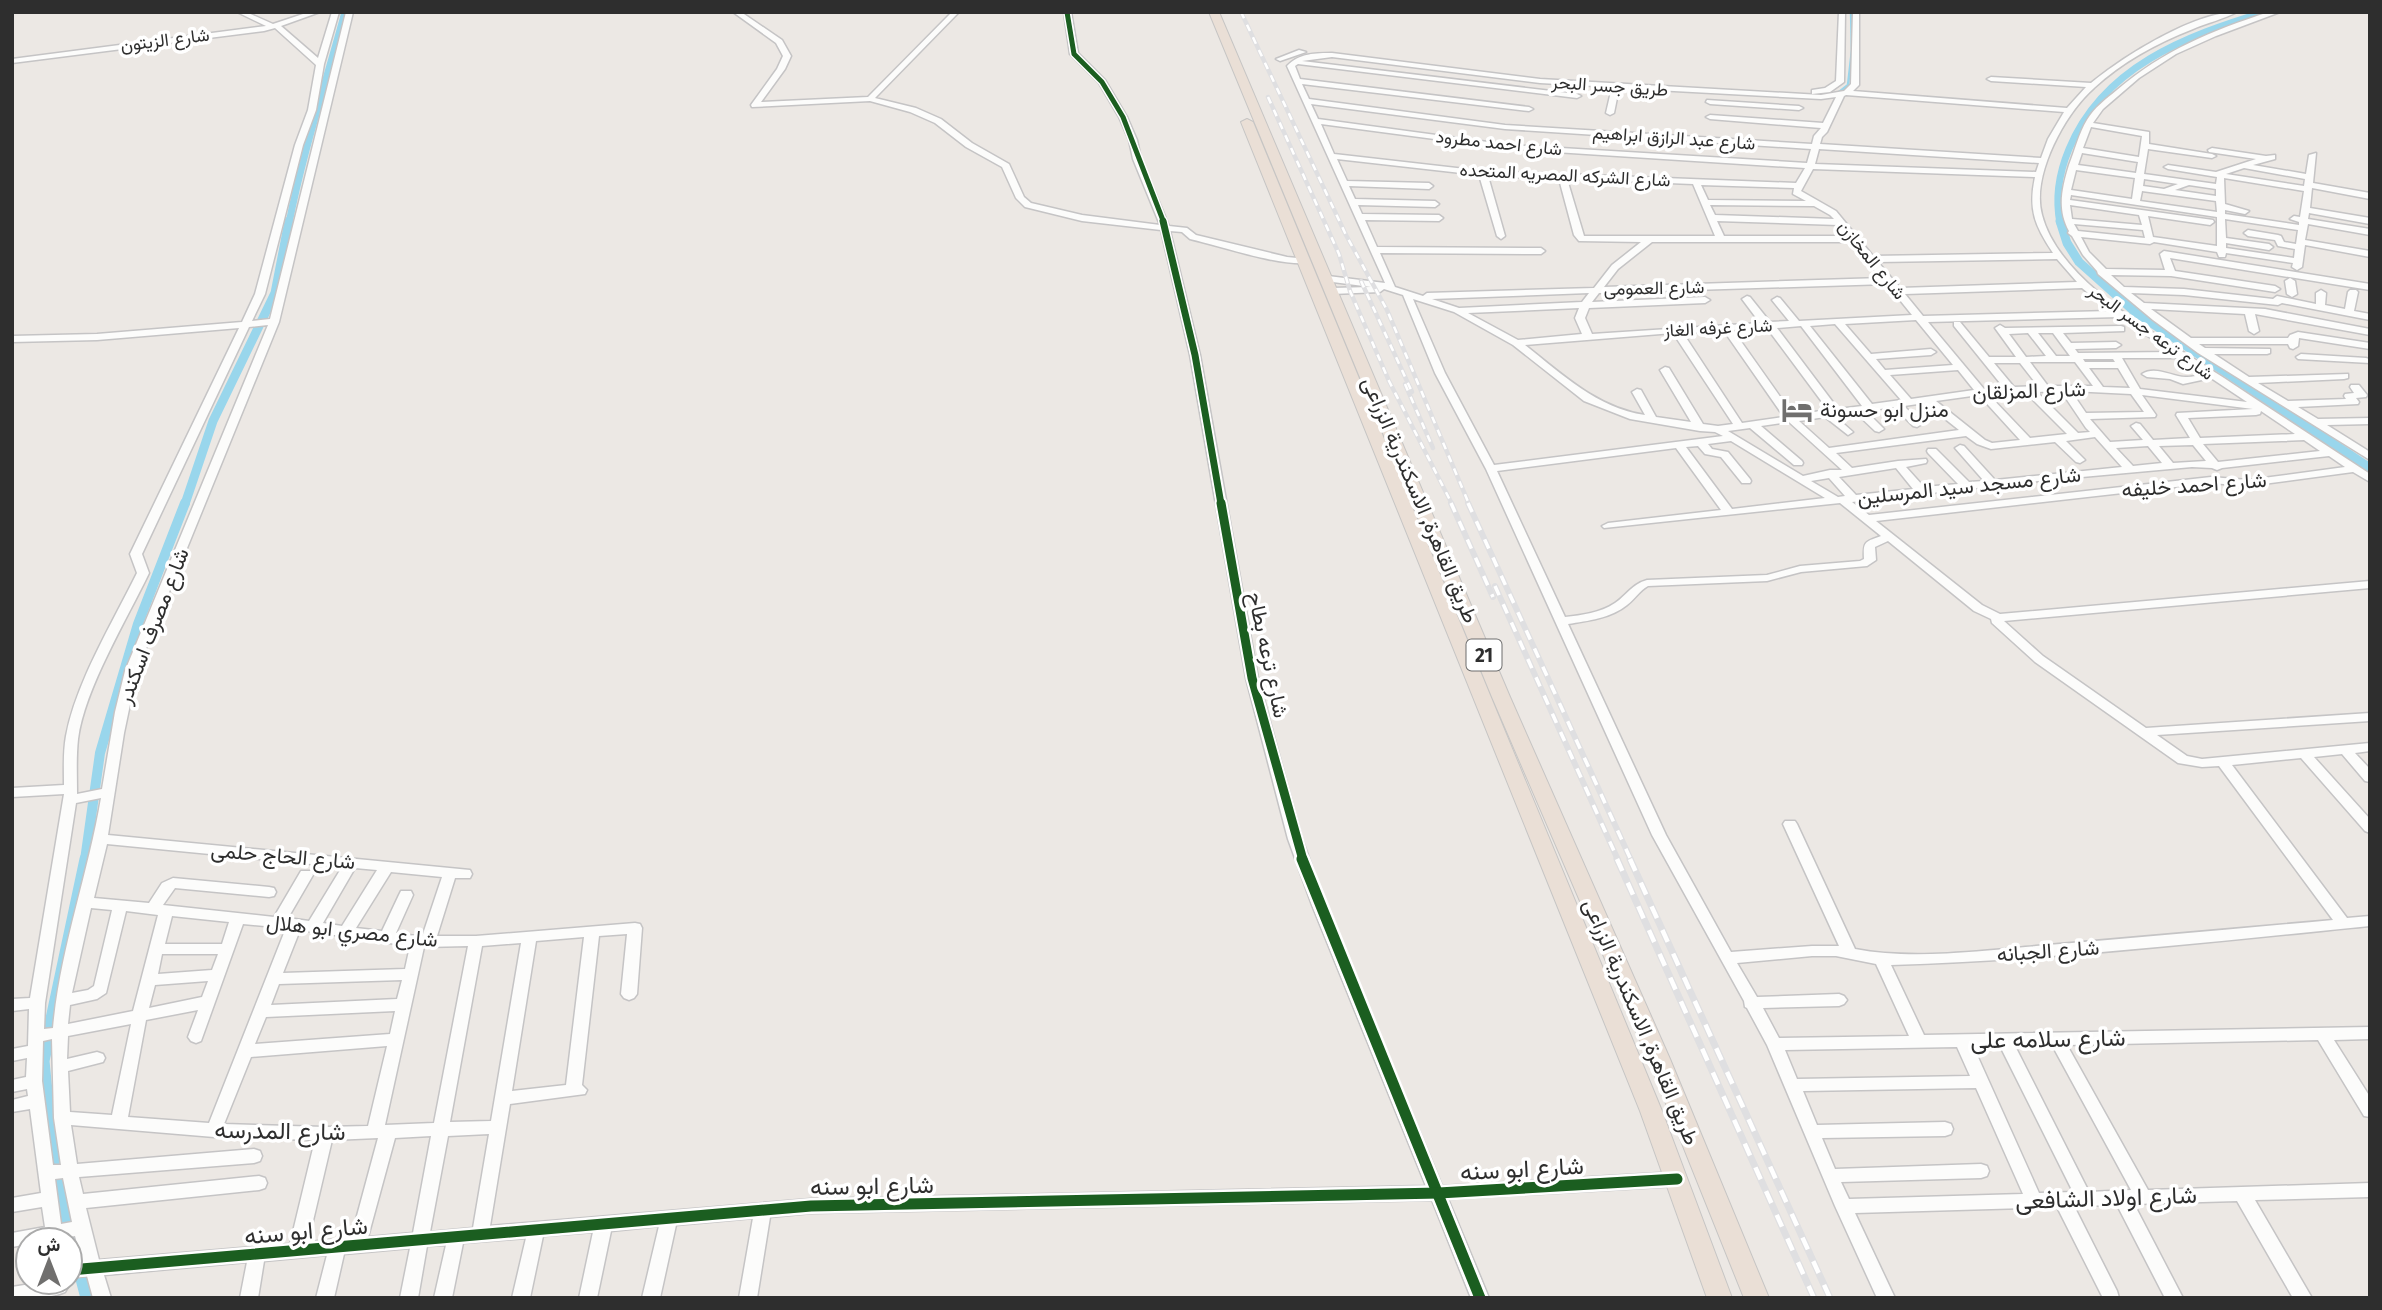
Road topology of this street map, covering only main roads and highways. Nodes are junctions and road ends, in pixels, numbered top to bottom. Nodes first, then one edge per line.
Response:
1 (1202, 12) edge
2 (1214, 12) edge
3 (1720, 1298) edge
4 (1757, 1298) edge

1 - 3 highway, طريق القاهرة, الاسكندرية الزراعى / 21
2 - 4 highway, طريق القاهرة, الاسكندرية الزراعى / 21

